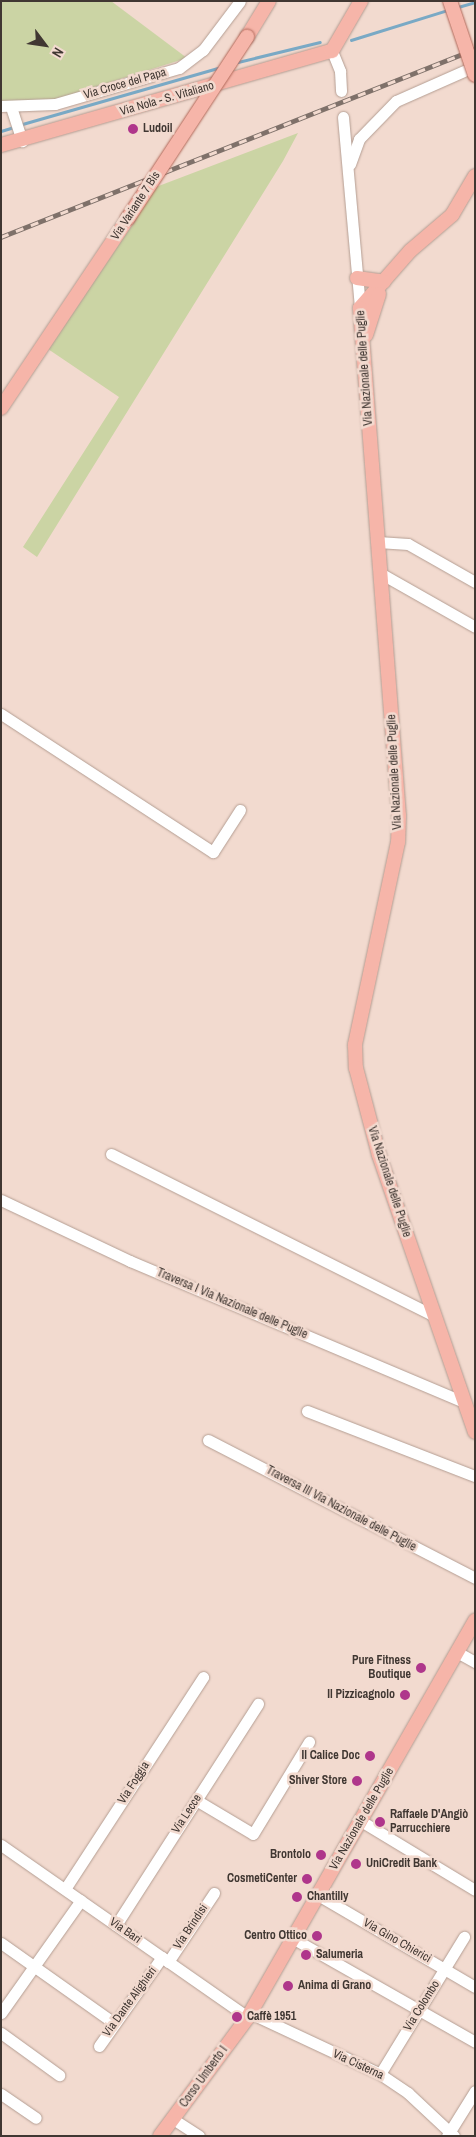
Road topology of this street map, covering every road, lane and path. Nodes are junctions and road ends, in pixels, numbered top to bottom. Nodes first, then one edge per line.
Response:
1 (240, 1) edge
2 (269, 1) edge
3 (361, 1) edge
4 (450, 1) edge
5 (332, 52) junction
6 (475, 66) edge
7 (475, 75) edge
8 (341, 91) dead end
9 (6, 106) edge
10 (343, 117) dead end
11 (19, 131) junction
12 (1, 145) edge
13 (475, 176) edge
14 (348, 181) junction
15 (357, 278) junction
16 (384, 282) junction
17 (360, 304) junction
18 (362, 346) junction
19 (1, 408) edge
20 (378, 542) junction
21 (380, 572) junction
22 (475, 582) edge
23 (475, 627) edge
24 (1, 714) edge
25 (240, 810) dead end
26 (111, 1154) dead end
27 (1, 1200) edge
28 (434, 1316) junction
29 (464, 1402) junction
30 (307, 1411) dead end
31 (475, 1432) edge
32 (208, 1440) dead end
33 (475, 1476) edge
34 (475, 1578) edge
35 (475, 1620) edge
36 (457, 1652) junction
37 (475, 1662) edge
38 (203, 1677) dead end
39 (258, 1704) dead end
40 (309, 1742) dead end
41 (196, 1800) junction
42 (361, 1821) junction
43 (1, 1845) edge
44 (65, 1889) junction
45 (475, 1890) edge
46 (214, 1893) dead end
47 (318, 1895) junction
48 (81, 1900) junction
49 (116, 1925) junction
50 (464, 1937) dead end
51 (294, 1939) junction
52 (1, 1943) edge
53 (165, 1960) junction
54 (34, 1966) junction
55 (445, 1970) junction
56 (475, 1987) edge
57 (420, 2011) junction
58 (1, 2013) edge
59 (249, 2015) junction
60 (114, 2023) junction
61 (1, 2033) edge
62 (475, 2042) edge
63 (99, 2046) dead end
64 (380, 2074) junction
65 (59, 2075) dead end
66 (475, 2091) edge
67 (1, 2094) edge
68 (36, 2118) dead end
69 (173, 2119) junction
70 (450, 2135) edge
71 (160, 2136) edge
72 (199, 2136) edge

1 - 9 street, Via Croce del Papa
2 - 19 main road, Via Variante 7 Bis, bridge
3 - 5 main road
4 - 7 main road, bridge
5 - 8 street
5 - 11 main road, Via Nola - S. Vitaliano
6 - 14 street
9 - 11 street, Via Croce del Papa
10 - 14 street, Via Nazionale delle Puglie
11 - 12 main road, Via Nola - S. Vitaliano
13 - 16 main road
14 - 15 street, Via Nazionale delle Puglie
15 - 16 main road
15 - 17 street, Via Nazionale delle Puglie
16 - 17 main road
16 - 18 main road
17 - 18 main road, Via Nazionale delle Puglie
18 - 20 main road, Via Nazionale delle Puglie
20 - 21 main road, Via Nazionale delle Puglie
20 - 22 street
21 - 23 street
21 - 28 main road, Via Nazionale delle Puglie
24 - 25 street
26 - 28 street
27 - 29 street, Traversa I Via Nazionale delle Puglie
28 - 29 main road, Via Nazionale delle Puglie
29 - 31 main road, Via Nazionale delle Puglie
30 - 33 street
32 - 34 street, Traversa III Via Nazionale delle Puglie
35 - 36 main road, Via Nazionale delle Puglie
36 - 37 street
36 - 42 main road, Via Nazionale delle Puglie
38 - 44 street, Via Foggia
39 - 41 street, Via Lecce
40 - 41 street
41 - 49 street, Via Lecce
42 - 45 street
42 - 47 main road, Via Nazionale delle Puglie
43 - 44 street, Via Bari
44 - 48 street, Via Bari
46 - 53 street, Via Brindisi
47 - 51 main road, Via Nazionale delle Puglie
47 - 55 street, Via Gino Chierici
48 - 49 street, Via Bari
48 - 54 street
49 - 53 street, Via Bari
50 - 55 street, Via Colombo
51 - 57 street
51 - 59 main road, Via Nazionale delle Puglie
52 - 54 street
53 - 59 street, Via Bari
53 - 60 street, Via Dante Alighieri
54 - 58 street
54 - 60 street
55 - 56 street, Via Gino Chierici
55 - 57 street, Via Colombo
57 - 62 street
57 - 64 street, Via Colombo
59 - 64 street, Via Cisterna
59 - 69 main road, Corso Umberto I
60 - 63 street, Via Dante Alighieri
61 - 65 street
64 - 70 street, Via Cisterna
66 - 70 street
67 - 68 street
69 - 71 main road, Corso Umberto I
69 - 72 street

